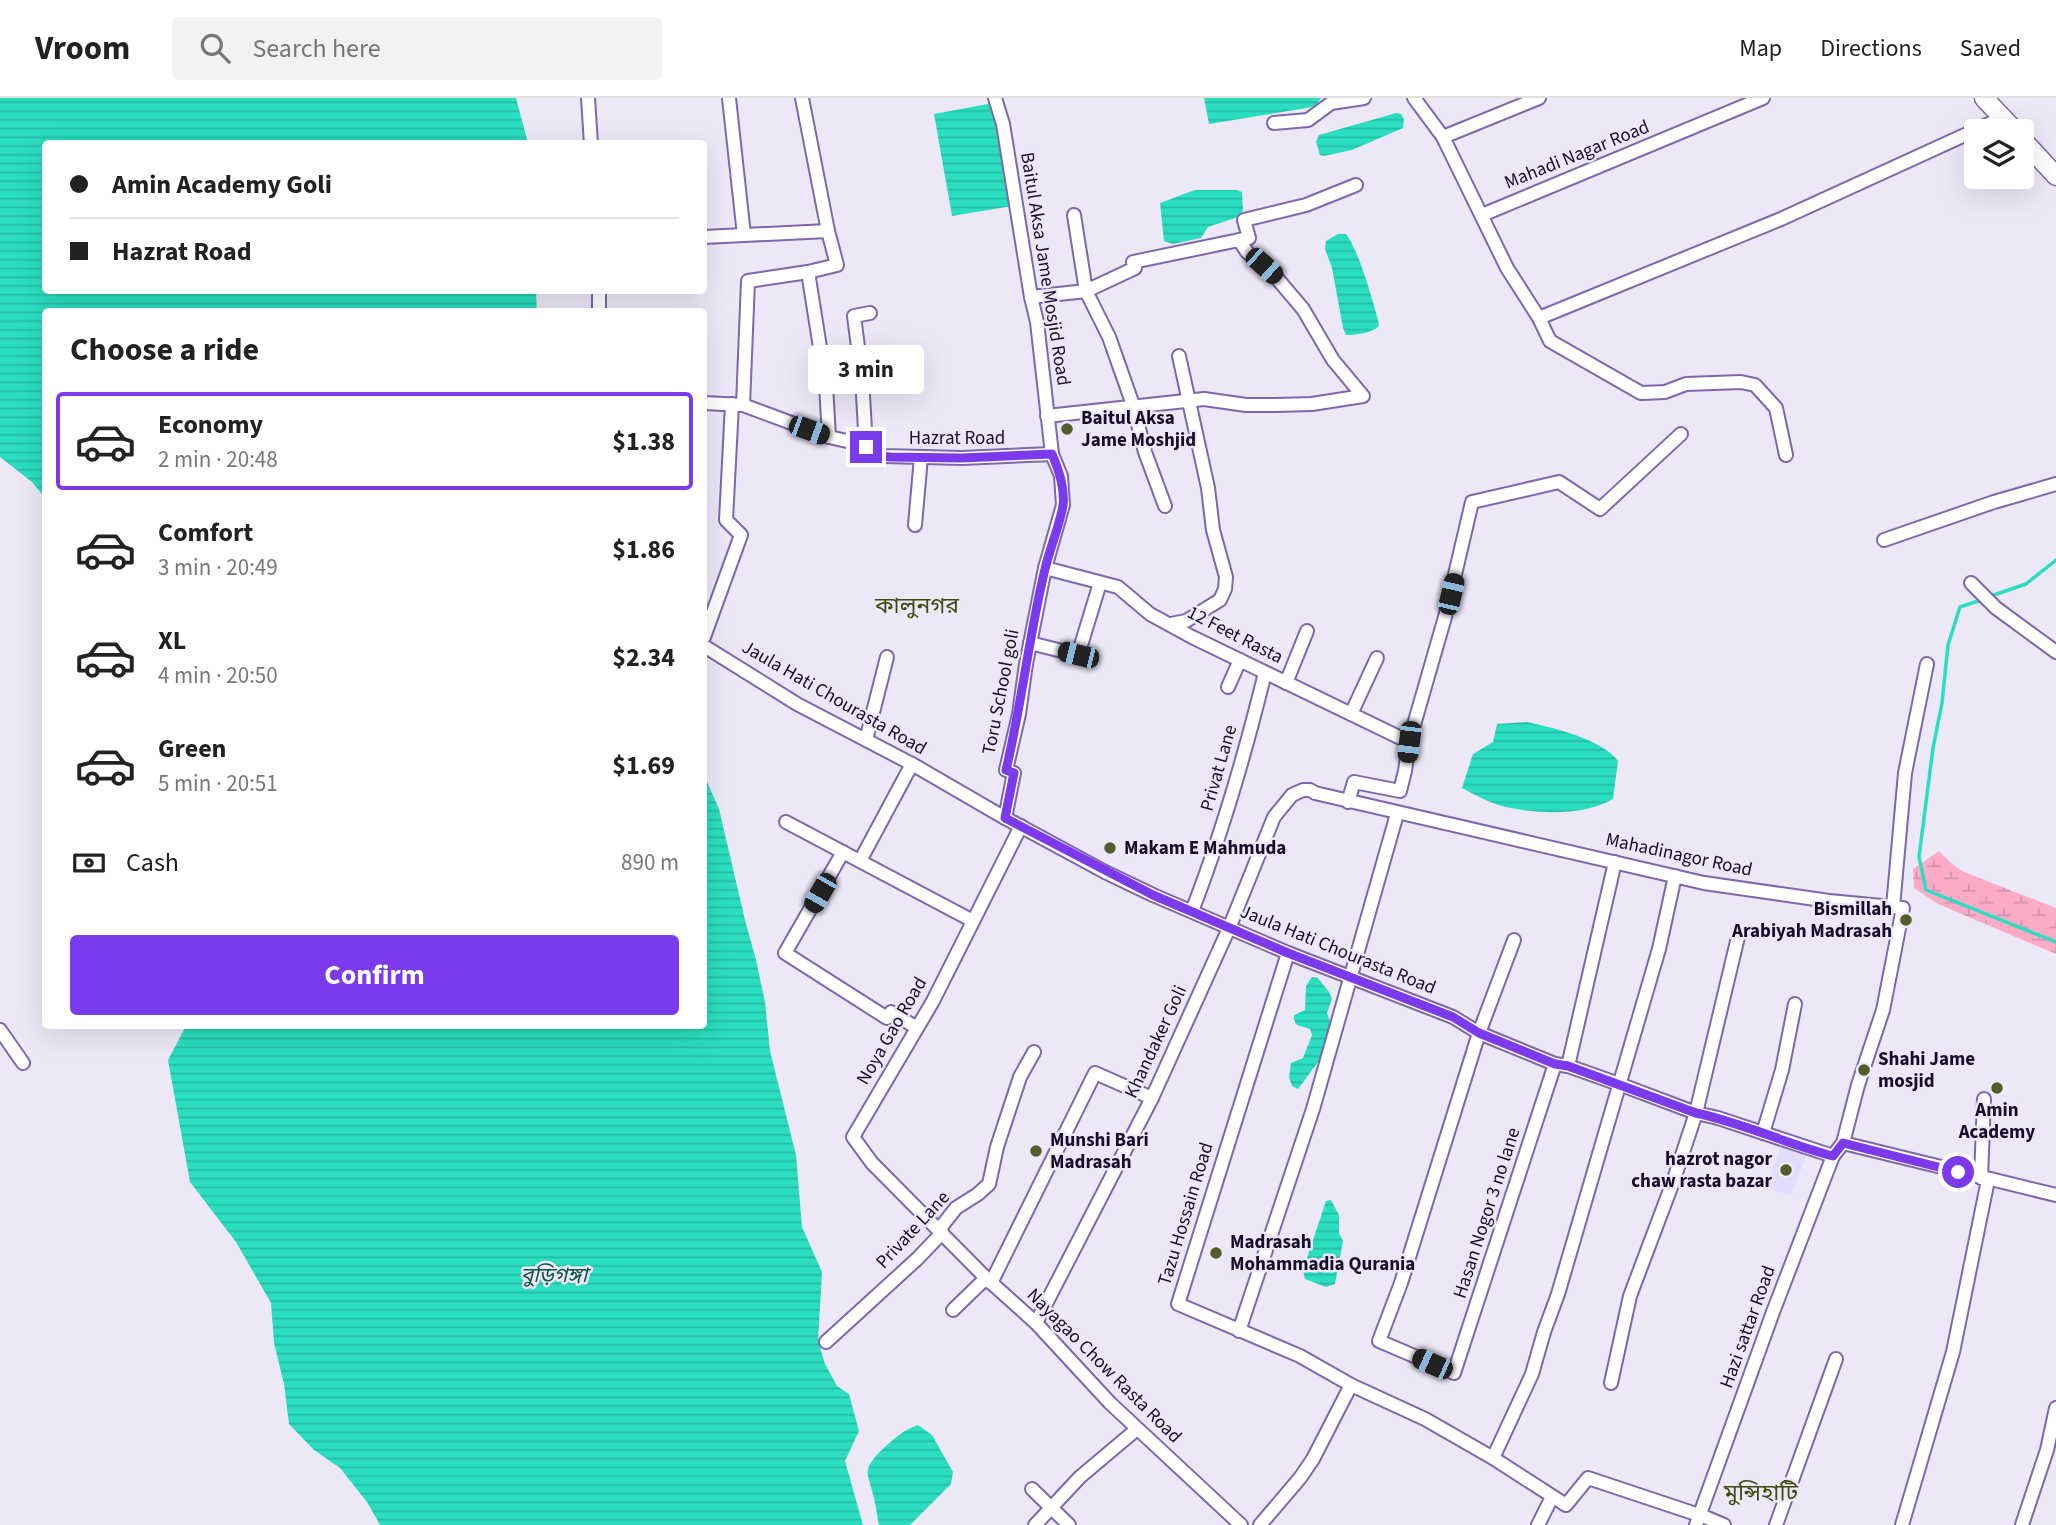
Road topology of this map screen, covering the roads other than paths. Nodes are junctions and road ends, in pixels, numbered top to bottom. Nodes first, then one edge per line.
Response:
1 (588, 98) edge
2 (729, 98) edge
3 (802, 98) edge
4 (995, 98) edge
5 (1364, 98) edge
6 (1414, 98) edge
7 (1539, 98) edge
8 (1763, 98) edge
9 (1984, 98) edge
10 (1330, 101) edge
11 (2002, 118) joint
12 (1274, 122) dead end
13 (1443, 137) junction
14 (592, 140) edge
15 (2034, 152) edge
16 (2056, 176) edge
17 (1356, 185) dead end
18 (1074, 215) dead end
19 (1482, 215) junction
20 (828, 231) junction
21 (744, 235) junction
22 (707, 237) edge
23 (1239, 240) junction
24 (808, 272) junction
25 (1086, 291) junction
26 (1031, 298) junction
27 (870, 313) dead end
28 (1539, 317) junction
29 (1179, 356) dead end
30 (1189, 400) junction
31 (707, 403) edge
32 (738, 404) junction
33 (1133, 405) junction
34 (1046, 416) junction
35 (1681, 433) dead end
36 (829, 437) junction
37 (866, 447) junction
38 (1052, 454) junction
39 (1786, 455) dead end
40 (921, 457) junction
41 (2056, 484) edge
42 (1165, 506) dead end
43 (915, 525) dead end
44 (1884, 540) dead end
45 (1045, 568) junction
46 (1100, 583) junction
47 (1975, 588) dead end
48 (1171, 624) junction
49 (707, 629) edge
50 (1307, 631) dead end
51 (1030, 643) junction
52 (707, 648) edge
53 (2056, 652) edge
54 (887, 657) dead end
55 (1377, 658) dead end
56 (1240, 660) junction
57 (1927, 664) dead end
58 (1265, 673) junction
59 (1286, 682) junction
60 (1228, 687) dead end
61 (1351, 714) junction
62 (866, 740) junction
63 (1409, 742) junction
64 (912, 764) junction
65 (1315, 793) joint
66 (1348, 802) junction
67 (1397, 814) junction
68 (1005, 818) junction
69 (786, 822) dead end
70 (1021, 826) junction
71 (843, 852) junction
72 (860, 861) junction
73 (1615, 862) junction
74 (1675, 876) junction
75 (1898, 907) junction
76 (1192, 911) junction
77 (973, 921) junction
78 (1230, 926) junction
79 (1738, 937) dead end
80 (1514, 940) dead end
81 (1288, 953) junction
82 (1351, 977) junction
83 (1795, 1004) dead end
84 (917, 1028) junction
85 (0, 1030) edge
86 (1479, 1033) junction
87 (1034, 1052) dead end
88 (23, 1063) dead end
89 (1562, 1065) junction
90 (1619, 1084) junction
91 (1152, 1098) junction
92 (1984, 1099) dead end
93 (1696, 1113) junction
94 (1763, 1133) junction
95 (1843, 1143) junction
96 (1833, 1156) junction
97 (1985, 1179) junction
98 (2056, 1195) edge
99 (942, 1233) junction
100 (988, 1280) junction
101 (953, 1310) dead end
102 (1036, 1323) junction
103 (1239, 1331) junction
104 (826, 1342) dead end
105 (1836, 1359) dead end
106 (1611, 1383) dead end
107 (1350, 1385) junction
108 (2056, 1408) edge
109 (1137, 1429) junction
110 (1493, 1458) junction
111 (1032, 1489) dead end
112 (1552, 1497) junction
113 (1053, 1509) junction
114 (1698, 1518) edge
115 (1035, 1525) edge
116 (1069, 1525) edge
117 (1241, 1525) edge
118 (1260, 1525) edge
119 (1538, 1525) edge
120 (1724, 1525) edge
121 (1776, 1525) edge
122 (1902, 1525) edge
123 (2022, 1525) edge

1 - 14 street
2 - 21 street
3 - 20 street
4 - 26 street, Baitul Aksa Jame Mosjid Road
5 - 10 street
6 - 13 street
7 - 13 street
8 - 19 street, Mahadi Nagar Road
9 - 11 highway
10 - 12 street
11 - 28 street
13 - 19 street
15 - 16 highway
17 - 23 street
18 - 25 street
19 - 28 street
20 - 21 street
20 - 24 street
21 - 22 street
23 - 25 street
23 - 30 street
24 - 32 street
24 - 36 street
25 - 26 street
25 - 33 street
26 - 34 street, Baitul Aksa Jame Mosjid Road
27 - 37 street
28 - 39 street
29 - 30 street
30 - 33 street
30 - 48 street
31 - 32 street, Hazrat Road
32 - 36 street, Hazrat Road
32 - 49 street
33 - 34 street
33 - 42 street
34 - 38 street, Baitul Aksa Jame Mosjid Road
35 - 63 street
36 - 37 street, Hazrat Road
37 - 40 street, Hazrat Road
38 - 40 street, Hazrat Road
38 - 45 street, Baitul Aksa Jame Mosjid Road
40 - 43 street
41 - 44 street
45 - 46 street, 12 Feet Rasta
45 - 51 street, Toru School goli
46 - 48 street, 12 Feet Rasta
46 - 51 street
47 - 53 street
48 - 56 street, 12 Feet Rasta
50 - 59 street
51 - 68 street, Toru School goli
52 - 62 street, Jaula Hati Chourasta Road
54 - 62 street
55 - 61 street
56 - 58 street, 12 Feet Rasta
56 - 60 street
57 - 75 street
58 - 59 street, 12 Feet Rasta
58 - 76 street, Privat Lane
59 - 61 street, 12 Feet Rasta
61 - 63 street, 12 Feet Rasta
62 - 64 street, Jaula Hati Chourasta Road
63 - 66 street
64 - 68 street, Jaula Hati Chourasta Road
64 - 72 street
65 - 66 street, Mahadinagor Road
65 - 78 street, Khandaker Goli
66 - 67 street, Mahadinagor Road
67 - 73 street, Mahadinagor Road
67 - 82 street
68 - 70 street, Jaula Hati Chourasta Road
69 - 71 street
70 - 76 street, Jaula Hati Chourasta Road
70 - 77 street, Noya Gao Road
71 - 72 street
71 - 84 street
72 - 77 street
73 - 74 street, Mahadinagor Road
73 - 89 street, Hasan Nogor 3 no lane
74 - 75 street, Mahadinagor Road
74 - 90 street
75 - 95 street
76 - 78 street, Jaula Hati Chourasta Road
77 - 84 street, Noya Gao Road
78 - 81 street, Jaula Hati Chourasta Road
78 - 91 street, Khandaker Goli
79 - 93 street
80 - 86 street
81 - 82 street, Jaula Hati Chourasta Road
81 - 103 street, Tazu Hossain Road
82 - 86 street, Jaula Hati Chourasta Road
82 - 103 street
83 - 94 street
84 - 99 street, Noya Gao Road
85 - 88 street
86 - 89 street, Jaula Hati Chourasta Road
86 - 89 street, Hasan Nogor 3 no lane
87 - 99 street, Private Lane
89 - 90 street, Jaula Hati Chourasta Road
90 - 93 street, Jaula Hati Chourasta Road
90 - 110 street
91 - 100 street
91 - 102 street, Khandaker Goli
92 - 97 street
93 - 94 street, Jaula Hati Chourasta Road
93 - 106 street
94 - 96 street, Jaula Hati Chourasta Road
95 - 96 street, Hazi sattar Road
95 - 97 street
96 - 114 street, Hazi sattar Road
97 - 98 street
97 - 122 street
99 - 100 street, Nayagao Chow Rasta Road
99 - 104 street, Private Lane
100 - 101 street
100 - 102 street, Nayagao Chow Rasta Road
102 - 109 street, Nayagao Chow Rasta Road
103 - 107 street, Tazu Hossain Road
105 - 121 street
107 - 110 street, Tazu Hossain Road
107 - 118 street
108 - 123 street
109 - 113 street
109 - 117 street, Nayagao Chow Rasta Road
110 - 112 street, Tazu Hossain Road
111 - 113 street
112 - 114 street
112 - 119 street
113 - 115 street
113 - 116 street
114 - 120 street

